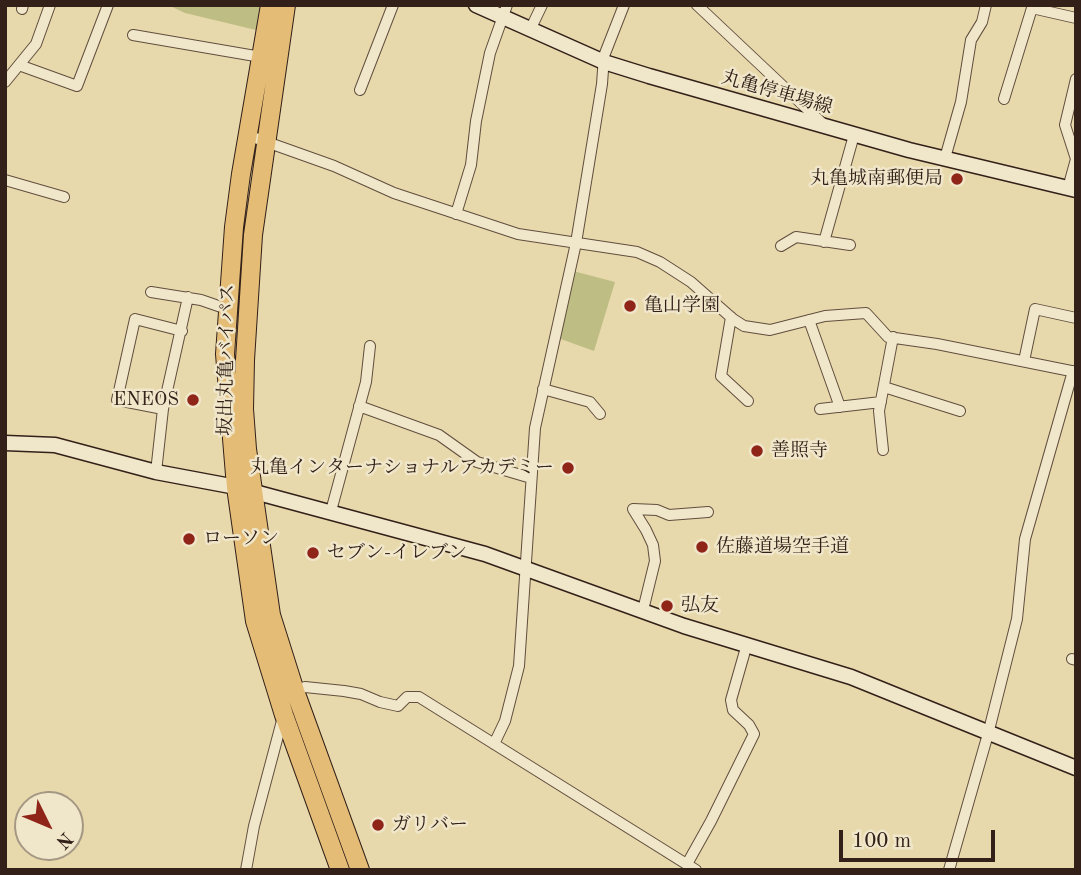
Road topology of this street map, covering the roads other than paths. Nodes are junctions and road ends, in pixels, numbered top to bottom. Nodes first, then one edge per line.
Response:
1 (50, 5) edge
2 (108, 5) edge
3 (270, 5) edge
4 (286, 5) edge
5 (393, 5) edge
6 (476, 5) edge
7 (542, 5) edge
8 (624, 5) edge
9 (697, 5) edge
10 (986, 5) edge
11 (505, 11) edge
12 (1076, 18) edge
13 (530, 30) junction
14 (133, 35) dead end
15 (261, 57) junction
16 (604, 62) junction
17 (19, 65) junction
18 (1076, 79) edge
19 (5, 82) edge
20 (360, 90) dead end
21 (1004, 99) dead end
22 (828, 128) junction
23 (247, 135) junction
24 (854, 135) junction
25 (265, 141) junction
26 (945, 158) junction
27 (5, 180) edge
28 (1072, 189) edge
29 (64, 197) dead end
30 (456, 214) junction
31 (824, 242) junction
32 (576, 243) junction
33 (781, 246) dead end
34 (850, 246) dead end
35 (151, 292) dead end
36 (188, 297) junction
37 (227, 309) junction
38 (731, 317) junction
39 (1076, 318) edge
40 (808, 320) junction
41 (181, 331) junction
42 (894, 337) junction
43 (370, 346) dead end
44 (1024, 361) junction
45 (1074, 372) edge
46 (884, 387) junction
47 (543, 389) junction
48 (748, 401) dead end
49 (881, 402) junction
50 (359, 406) junction
51 (840, 407) junction
52 (820, 409) dead end
53 (163, 410) junction
54 (960, 411) dead end
55 (600, 414) dead end
56 (5, 443) edge
57 (883, 450) dead end
58 (156, 472) junction
59 (531, 478) junction
60 (245, 489) junction
61 (331, 511) junction
62 (708, 512) dead end
63 (525, 568) junction
64 (643, 610) junction
65 (747, 643) junction
66 (295, 691) junction
67 (284, 715) junction
68 (988, 734) junction
69 (494, 744) junction
70 (1076, 768) edge
71 (691, 867) edge
72 (246, 870) edge
73 (340, 870) edge
74 (360, 870) edge
75 (949, 870) edge

1 - 17 street
2 - 17 street
3 - 15 highway, 坂出丸亀バイパス
4 - 25 highway, 坂出丸亀バイパス
5 - 20 street
6 - 11 street, 丸亀停車場線
7 - 13 street
8 - 16 street
9 - 22 street
10 - 26 street
11 - 13 street, 丸亀停車場線
11 - 30 street
12 - 21 street
13 - 16 street, 丸亀停車場線
14 - 15 street
15 - 23 highway, 坂出丸亀バイパス
16 - 22 street, 丸亀停車場線
16 - 32 street
17 - 19 street
18 - 28 street
22 - 24 street, 丸亀停車場線
23 - 25 street
23 - 37 highway, 坂出丸亀バイパス
24 - 26 street, 丸亀停車場線
24 - 31 street
25 - 30 street
25 - 60 highway, 坂出丸亀バイパス
26 - 28 street, 丸亀停車場線
27 - 29 street
30 - 32 street
31 - 33 street
31 - 34 street
32 - 38 street
32 - 47 street
35 - 36 street
36 - 37 street
36 - 41 street
37 - 60 highway, 坂出丸亀バイパス
38 - 40 street
38 - 48 street
39 - 44 street
40 - 42 street
40 - 51 street
41 - 53 street
41 - 53 street
42 - 44 street
42 - 46 street
43 - 50 street
44 - 45 street
45 - 68 street
46 - 49 street
46 - 54 street
47 - 55 street
47 - 59 street
49 - 51 street
49 - 57 street
50 - 59 street
50 - 61 street
51 - 52 street
53 - 58 street
56 - 58 street
58 - 60 street
59 - 63 street
60 - 61 street
60 - 66 highway, 坂出丸亀バイパス
60 - 67 highway, 坂出丸亀バイパス
61 - 63 street
62 - 64 street
63 - 64 street
63 - 69 street
64 - 65 street
65 - 68 street
65 - 71 street
66 - 69 street
66 - 74 highway, 坂出丸亀バイパス
67 - 72 street
67 - 73 highway, 坂出丸亀バイパス
68 - 70 street
68 - 75 street
69 - 71 street

